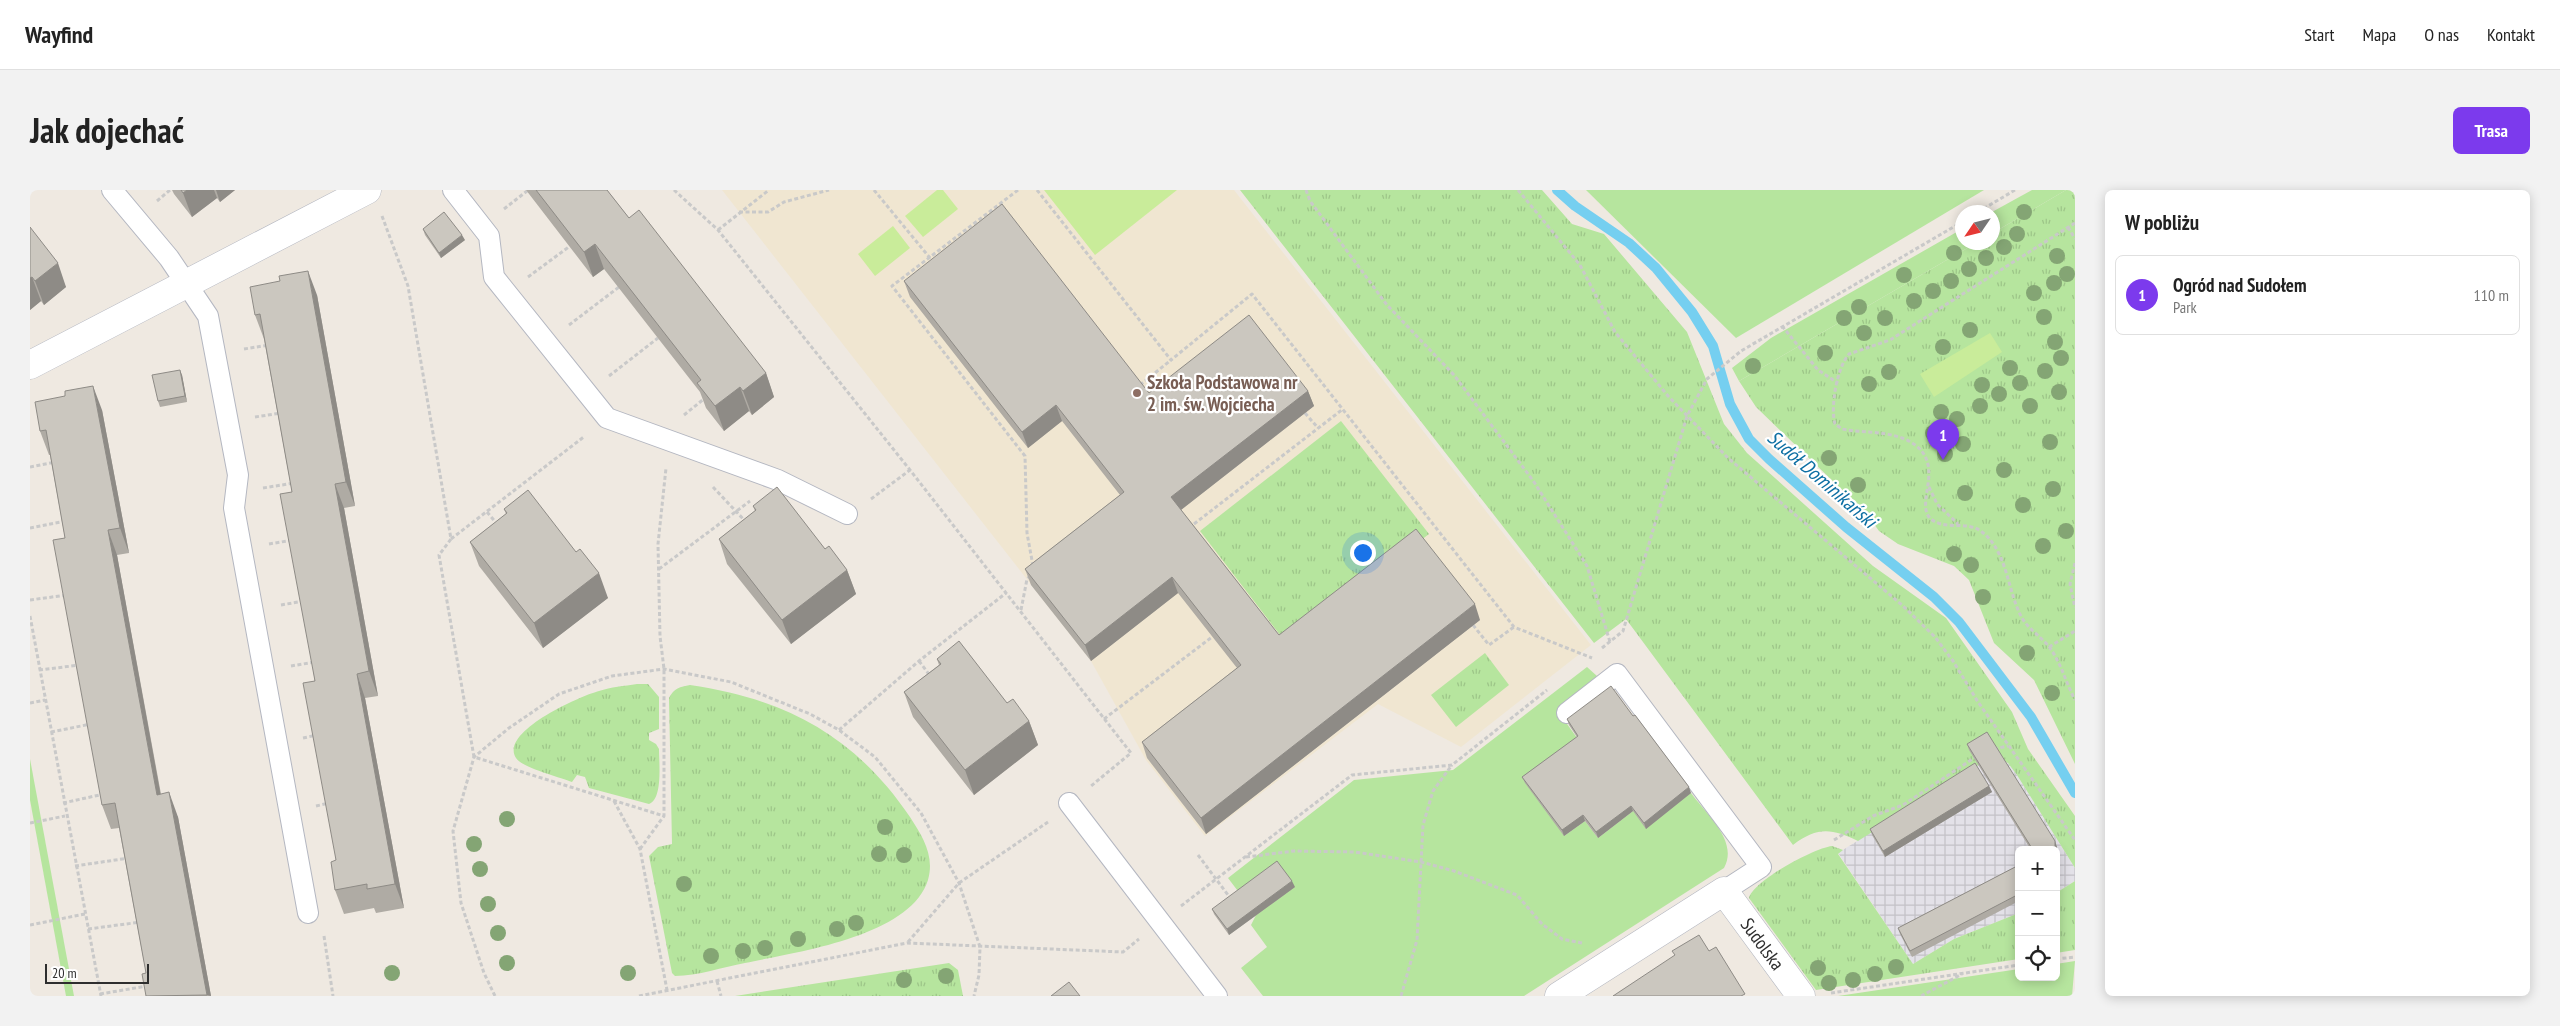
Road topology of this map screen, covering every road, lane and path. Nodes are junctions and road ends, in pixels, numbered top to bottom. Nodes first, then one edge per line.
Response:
1 (112, 190) edge
2 (453, 190) edge
3 (674, 190) edge
4 (769, 190) edge
5 (829, 190) edge
6 (874, 190) edge
7 (1018, 190) edge
8 (1038, 190) edge
9 (1306, 190) edge
10 (1518, 190) edge
11 (2015, 190) edge
12 (363, 196) edge
13 (1990, 205) edge
14 (739, 212) junction
15 (2075, 223) edge
16 (1955, 226) edge
17 (2068, 227) junction
18 (718, 230) junction
19 (2075, 239) edge
20 (570, 246) edge
21 (929, 258) junction
22 (935, 265) edge
23 (186, 284) junction
24 (618, 288) edge
25 (507, 293) junction
26 (1782, 326) junction
27 (658, 338) edge
28 (546, 342) junction
29 (1171, 360) junction
30 (30, 365) edge
31 (1838, 383) junction
32 (1132, 391) edge
33 (587, 393) junction
34 (1343, 409) junction
35 (1305, 413) edge
36 (1687, 416) junction
37 (608, 418) junction
38 (1318, 428) junction
39 (669, 442) junction
40 (694, 451) junction
41 (56, 462) edge
42 (30, 467) edge
43 (910, 470) junction
44 (1929, 487) junction
45 (737, 511) junction
46 (487, 512) junction
47 (847, 514) joint
48 (66, 521) edge
49 (1194, 524) edge
50 (748, 525) edge
51 (1959, 525) junction
52 (499, 527) edge
53 (30, 528) edge
54 (452, 539) junction
55 (2075, 563) edge
56 (659, 569) junction
57 (1006, 593) junction
58 (68, 595) edge
59 (30, 600) edge
60 (2075, 608) edge
61 (1021, 610) junction
62 (30, 616) edge
63 (1473, 626) edge
64 (1514, 627) junction
65 (2075, 631) edge
66 (1212, 637) edge
67 (1610, 642) junction
68 (2049, 647) junction
69 (1590, 657) junction
70 (919, 661) junction
71 (1583, 663) dead end
72 (81, 664) edge
73 (664, 669) junction
74 (39, 670) junction
75 (1617, 674) junction
76 (934, 680) edge
77 (1552, 687) dead end
78 (45, 700) junction
79 (2075, 700) edge
80 (30, 703) edge
81 (1567, 713) dead end
82 (1104, 719) junction
83 (92, 724) edge
84 (840, 730) junction
85 (51, 732) junction
86 (2008, 746) junction
87 (1988, 751) edge
88 (1983, 753) edge
89 (474, 757) junction
90 (1452, 765) junction
91 (105, 794) edge
92 (614, 802) junction
93 (63, 803) junction
94 (1069, 803) junction
95 (66, 816) junction
96 (664, 816) junction
97 (30, 823) edge
98 (1834, 840) dead end
99 (2075, 840) edge
100 (640, 849) junction
101 (1198, 855) dead end
102 (130, 858) edge
103 (1245, 858) junction
104 (1421, 862) junction
105 (75, 866) junction
106 (1217, 879) junction
107 (959, 884) junction
108 (1724, 891) junction
109 (1232, 900) edge
110 (308, 913) joint
111 (85, 914) junction
112 (1161, 921) junction
113 (141, 922) edge
114 (30, 925) edge
115 (88, 930) junction
116 (907, 943) junction
117 (1585, 944) dead end
118 (980, 947) junction
119 (2075, 956) edge
120 (2060, 958) edge
121 (2015, 965) edge
122 (1964, 972) junction
123 (717, 981) junction
124 (153, 985) edge
125 (667, 990) junction
126 (1829, 993) dead end
127 (100, 995) edge
128 (333, 996) edge
129 (495, 996) edge
130 (639, 996) edge
131 (721, 996) edge
132 (974, 996) edge
133 (1217, 996) edge
134 (1401, 996) edge
135 (1559, 996) edge
136 (1801, 996) edge
137 (1920, 996) edge

1 - 23 lane
2 - 25 lane
3 - 18 path
4 - 14 path
5 - 14 path
6 - 21 path
7 - 21 path
8 - 29 path
9 - 67 path
10 - 36 path
11 - 13 path
12 - 23 street
12 - 54 path
14 - 18 path
15 - 17 path
16 - 26 path
17 - 19 path
17 - 31 path
18 - 43 path
20 - 25 path
21 - 22 path
21 - 61 path
23 - 30 street
23 - 110 lane
24 - 28 path
25 - 28 lane
26 - 31 path
26 - 36 path
27 - 33 path
28 - 33 lane
29 - 32 path
29 - 34 path
31 - 44 path
33 - 37 lane
34 - 38 path
34 - 64 path
35 - 38 path
36 - 67 path
36 - 86 path
37 - 39 lane
37 - 46 path
38 - 49 path
39 - 40 lane
39 - 56 path
40 - 45 path
40 - 47 lane
41 - 42 path
43 - 47 path
43 - 57 path
44 - 51 path
44 - 51 path
45 - 50 path
45 - 56 path
46 - 52 path
46 - 54 path
48 - 53 path
51 - 68 path
54 - 89 path
55 - 60 path
56 - 73 path
57 - 61 path
57 - 70 path
58 - 59 path
61 - 82 path
62 - 74 path
63 - 64 path
64 - 69 path
65 - 68 path
66 - 82 path
67 - 69 path
68 - 79 path
69 - 71 path
69 - 75 path
70 - 76 path
70 - 84 path
72 - 74 path
73 - 84 path
73 - 89 path
73 - 96 path
74 - 78 path
75 - 81 lane
75 - 108 lane
77 - 90 path
78 - 80 path
78 - 85 path
82 - 94 path
83 - 85 path
84 - 107 path
85 - 93 path
86 - 87 path
86 - 99 path
88 - 98 path
89 - 92 path
89 - 129 path
90 - 103 path
90 - 104 path
91 - 93 path
92 - 96 path
92 - 100 path
93 - 95 path
94 - 107 path
94 - 112 lane
95 - 97 path
95 - 105 path
96 - 100 path
100 - 125 path
101 - 106 path
102 - 105 path
103 - 104 path
103 - 106 path
104 - 117 path
104 - 134 path
105 - 111 path
106 - 109 path
106 - 112 path
107 - 116 path
107 - 118 path
108 - 135 street
108 - 136 street, Sudolska
110 - 128 path
111 - 114 path
111 - 115 path
112 - 118 path
112 - 133 lane
113 - 115 path
115 - 127 path
116 - 118 path
116 - 123 path
118 - 132 path
119 - 120 path
121 - 122 path
122 - 126 path
122 - 137 path
123 - 125 path
123 - 131 path
124 - 127 path
125 - 130 path

